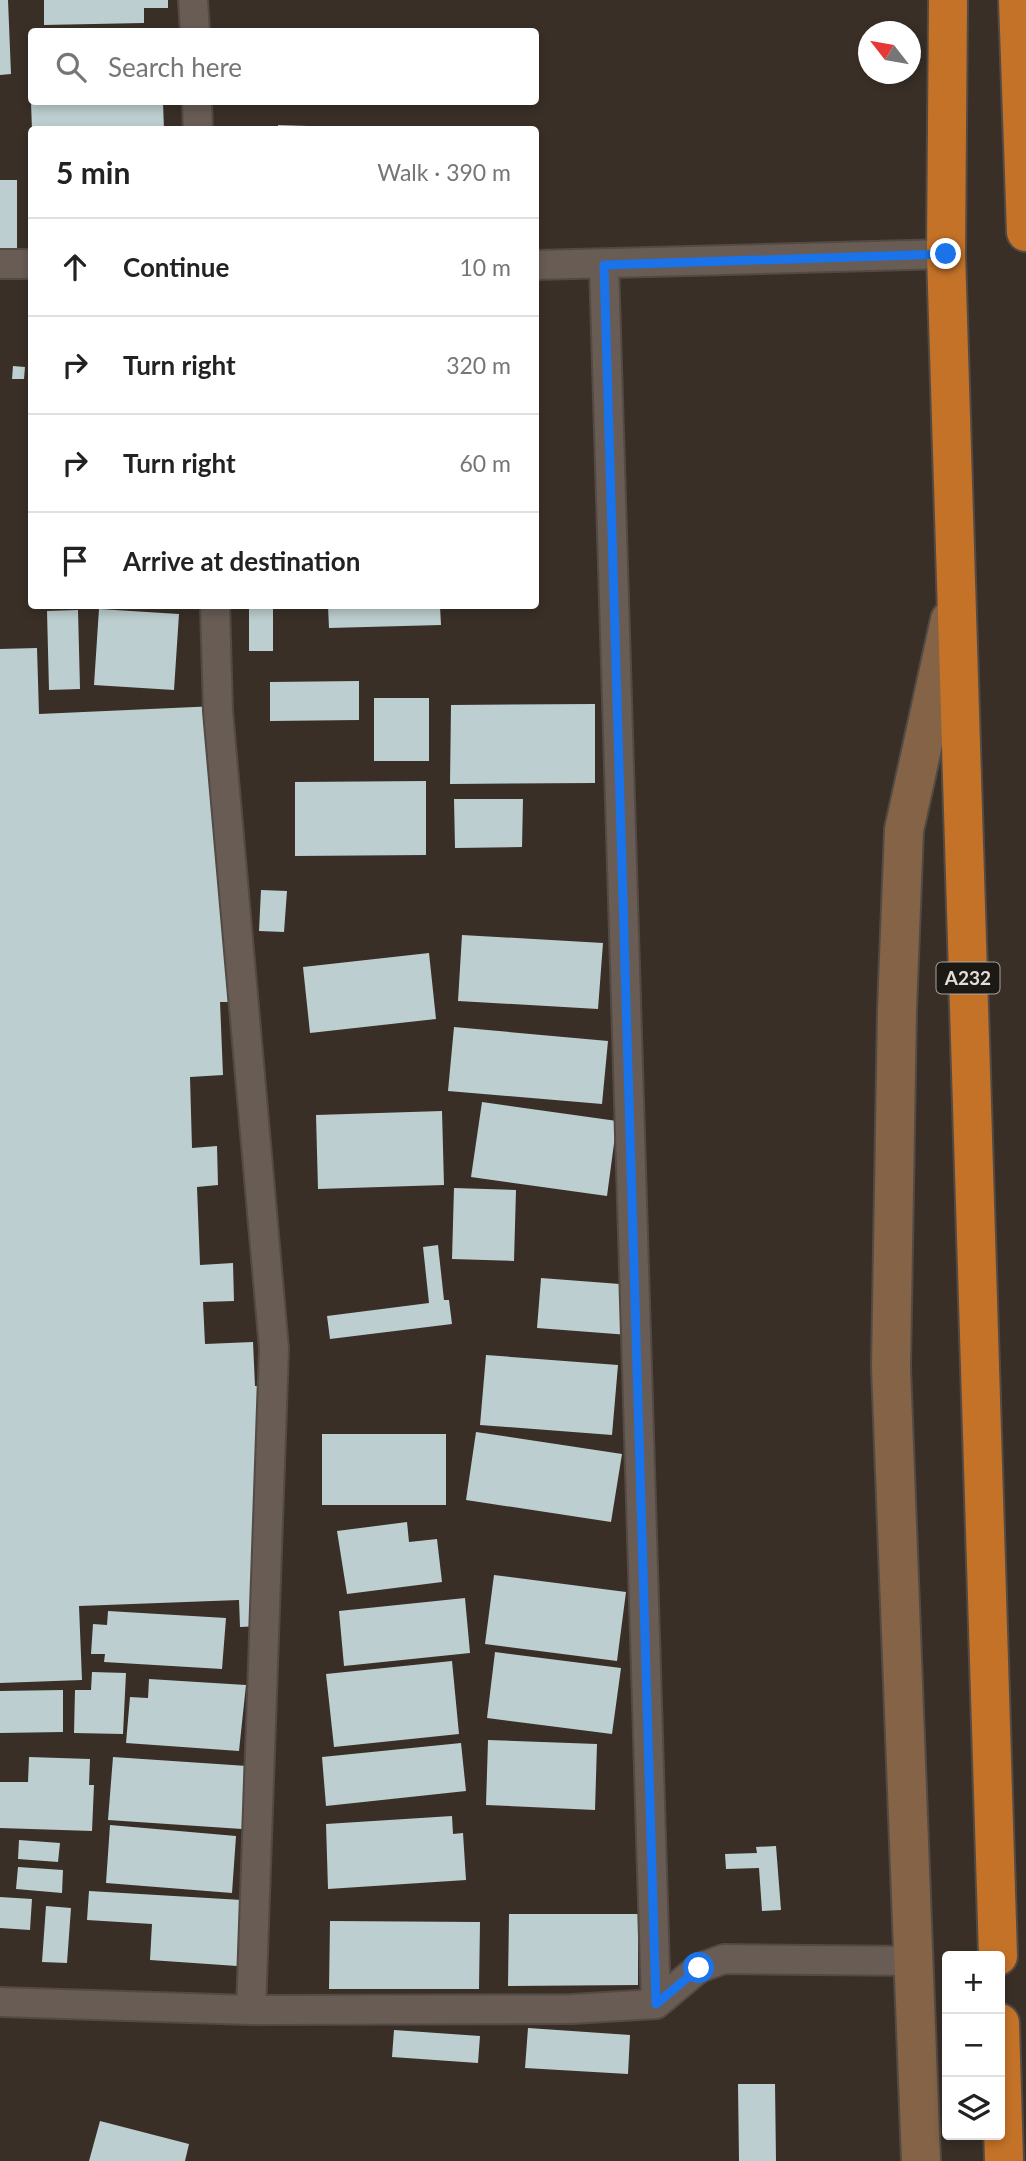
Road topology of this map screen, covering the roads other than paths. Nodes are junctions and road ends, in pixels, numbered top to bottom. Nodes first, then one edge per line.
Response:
1 (193, 0) edge
2 (948, 0) edge
3 (1018, 0) edge
4 (195, 28) edge
5 (197, 105) edge
6 (198, 126) edge
7 (1026, 232) edge
8 (946, 254) junction
9 (0, 264) edge
10 (28, 264) edge
11 (539, 265) edge
12 (604, 265) junction
13 (956, 594) junction
14 (215, 609) edge
15 (998, 1951) edge
16 (916, 1961) junction
17 (0, 2002) edge
18 (656, 2004) junction
19 (251, 2010) junction
20 (1002, 2077) edge
21 (921, 2161) edge
22 (1004, 2161) edge

1 - 4 street
2 - 8 highway, A232
3 - 7 highway
5 - 6 street
8 - 12 street
8 - 13 highway, A232
9 - 10 street
11 - 12 street
12 - 18 street
13 - 15 highway, A232
13 - 16 main road
14 - 19 street
16 - 18 street
16 - 21 main road
17 - 19 street
18 - 19 street
20 - 22 highway

